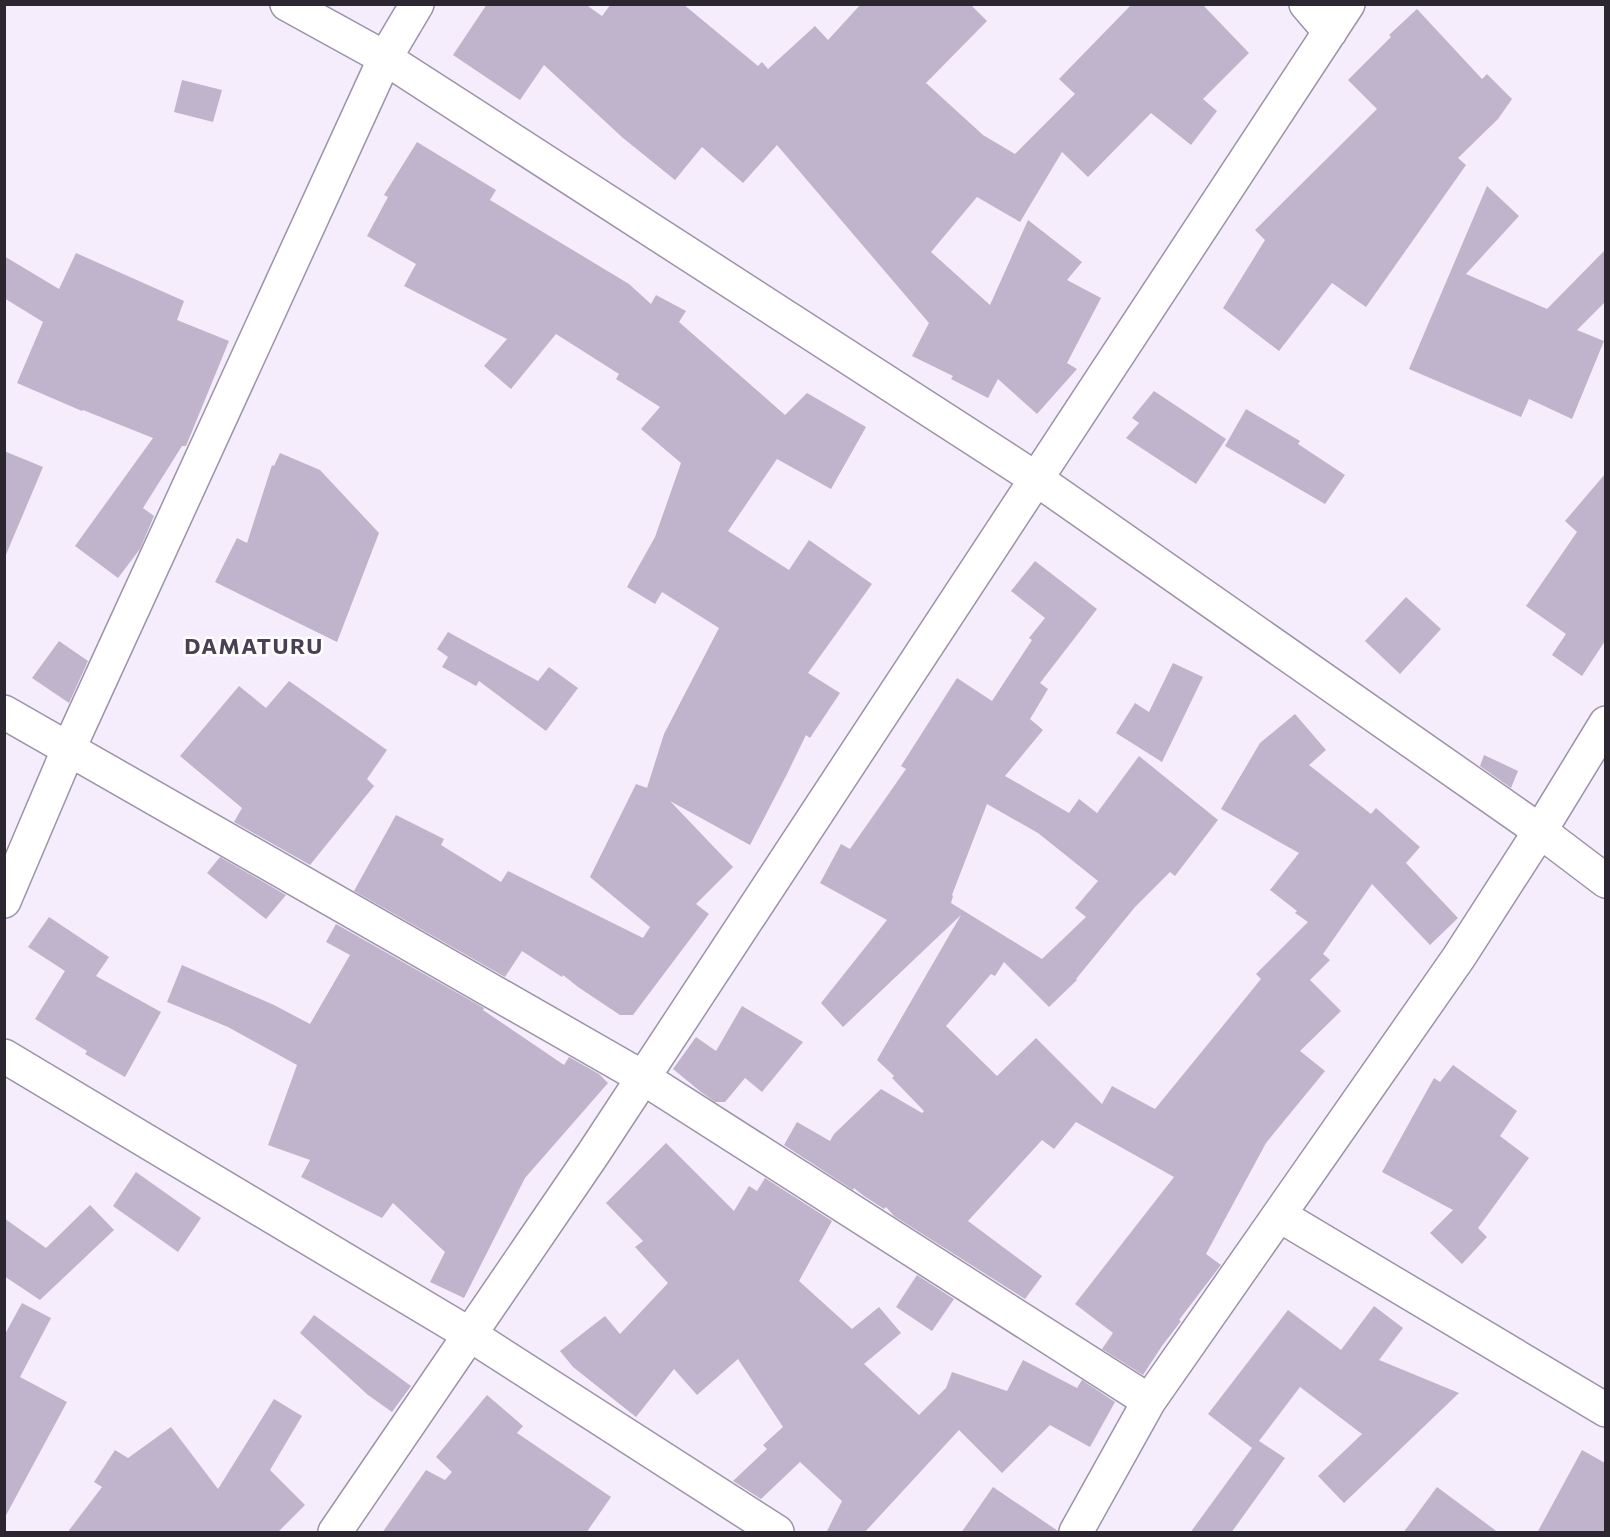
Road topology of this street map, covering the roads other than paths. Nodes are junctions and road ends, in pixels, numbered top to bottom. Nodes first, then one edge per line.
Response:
1 (287, 4) edge
2 (417, 4) edge
3 (1306, 4) edge
4 (1348, 4) edge
5 (1330, 32) junction
6 (385, 58) junction
7 (1035, 478) junction
8 (4, 712) edge
9 (1605, 723) edge
10 (69, 748) junction
11 (1540, 831) junction
12 (1605, 880) edge
13 (4, 901) edge
14 (4, 1056) edge
15 (642, 1077) junction
16 (1279, 1215) junction
17 (469, 1335) junction
18 (1149, 1401) junction
19 (1605, 1410) edge
20 (334, 1533) edge
21 (777, 1533) edge
22 (1076, 1533) edge

1 - 6 street
2 - 6 street
3 - 5 street
4 - 5 street
5 - 7 street
6 - 7 street
6 - 10 street
7 - 11 street
7 - 15 street
8 - 10 street
9 - 11 street
10 - 13 street
10 - 15 street
11 - 12 street
11 - 16 street
14 - 17 street
15 - 17 street
15 - 18 street
16 - 18 street
16 - 19 street
17 - 20 street
17 - 21 street
18 - 22 street

